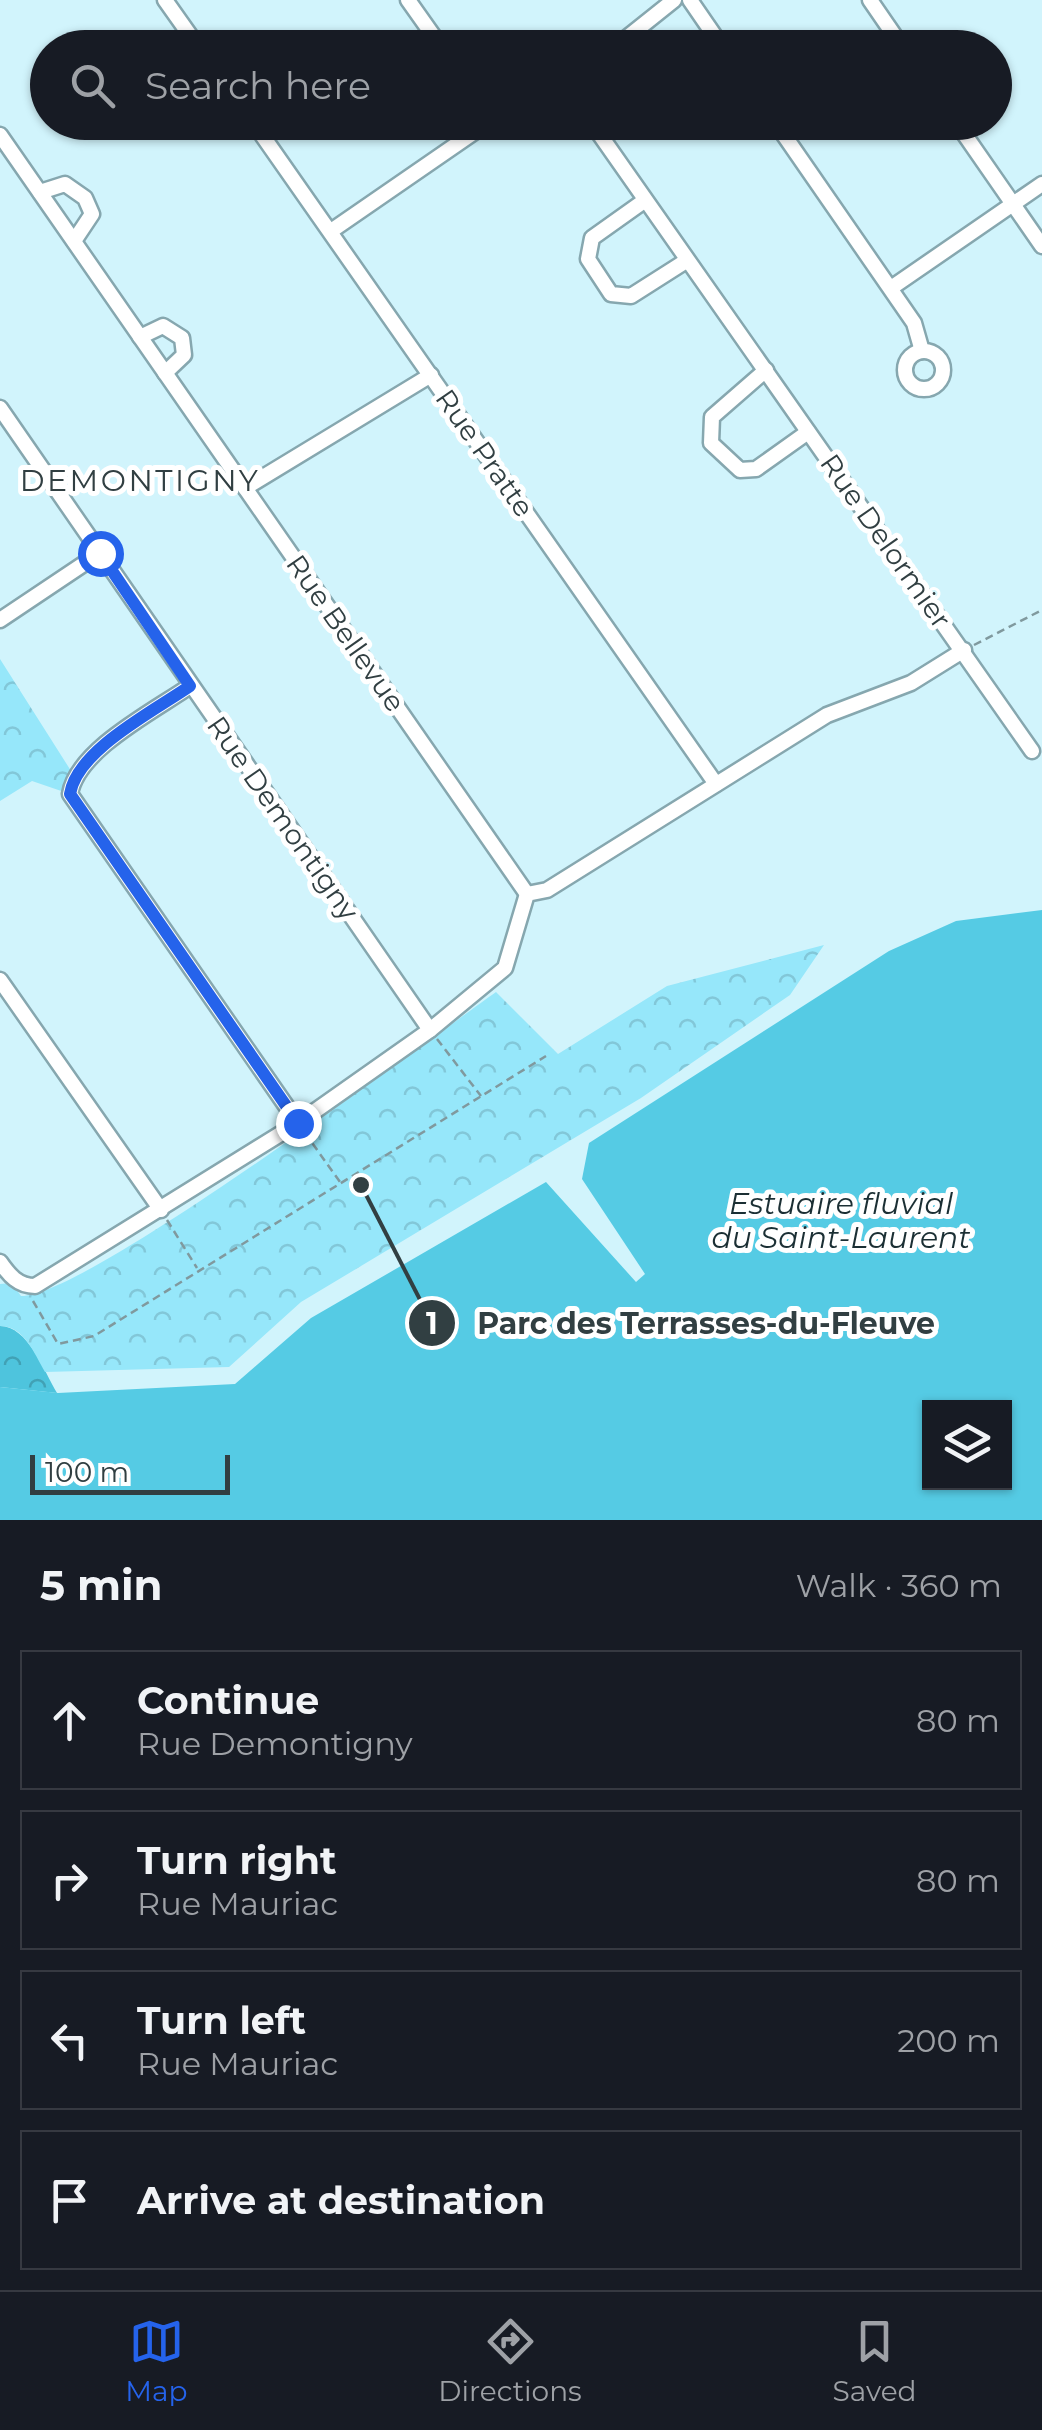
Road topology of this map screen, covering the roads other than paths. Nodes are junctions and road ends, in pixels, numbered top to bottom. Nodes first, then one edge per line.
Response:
1 (165, 0) edge
2 (408, 0) edge
3 (674, 0) edge
4 (690, 0) edge
5 (870, 0) edge
6 (186, 30) edge
7 (429, 30) edge
8 (636, 30) edge
9 (711, 30) edge
10 (891, 30) edge
11 (0, 135) edge
12 (266, 140) edge
13 (463, 140) edge
14 (602, 140) edge
15 (787, 140) edge
16 (969, 140) edge
17 (1042, 184) edge
18 (40, 192) junction
19 (644, 201) junction
20 (1014, 204) junction
21 (331, 231) junction
22 (74, 241) junction
23 (1042, 246) edge
24 (686, 261) junction
25 (890, 288) junction
26 (140, 337) junction
27 (922, 351) dead end
28 (766, 370) junction
29 (166, 373) junction
30 (431, 374) junction
31 (0, 408) edge
32 (808, 432) junction
33 (245, 488) junction
34 (100, 553) junction
35 (0, 620) edge
36 (964, 650) junction
37 (190, 686) junction
38 (1032, 751) dead end
39 (716, 784) junction
40 (528, 894) junction
41 (0, 980) edge
42 (430, 1030) junction
43 (298, 1123) junction
44 (161, 1210) junction
45 (0, 1262) edge

1 - 6 street
2 - 7 street
3 - 8 street
4 - 9 street
5 - 10 street
11 - 18 street, Rue Bellevue
12 - 21 street, Rue Pratte
13 - 21 street
14 - 19 street, Rue Delormier
15 - 25 street
16 - 20 street
17 - 20 street
18 - 22 street, Rue Bellevue
18 - 22 street
19 - 24 street, Rue Delormier
19 - 24 street
20 - 23 street
20 - 25 street
21 - 30 street, Rue Pratte
22 - 26 street, Rue Bellevue
24 - 28 street, Rue Delormier
25 - 27 street
26 - 29 street, Rue Bellevue
26 - 29 street
28 - 32 street, Rue Delormier
28 - 32 street, Rue Delormier
29 - 33 street, Rue Bellevue
30 - 33 street
30 - 39 street, Rue Pratte
31 - 34 street, Rue Demontigny
32 - 36 street, Rue Delormier
33 - 40 street, Rue Bellevue
34 - 35 street
34 - 37 street, Rue Demontigny
36 - 38 street, Rue Delormier
36 - 39 street
37 - 42 street, Rue Demontigny
37 - 43 street
39 - 40 street
40 - 42 street
41 - 44 street
42 - 43 street
43 - 44 street
44 - 45 street

